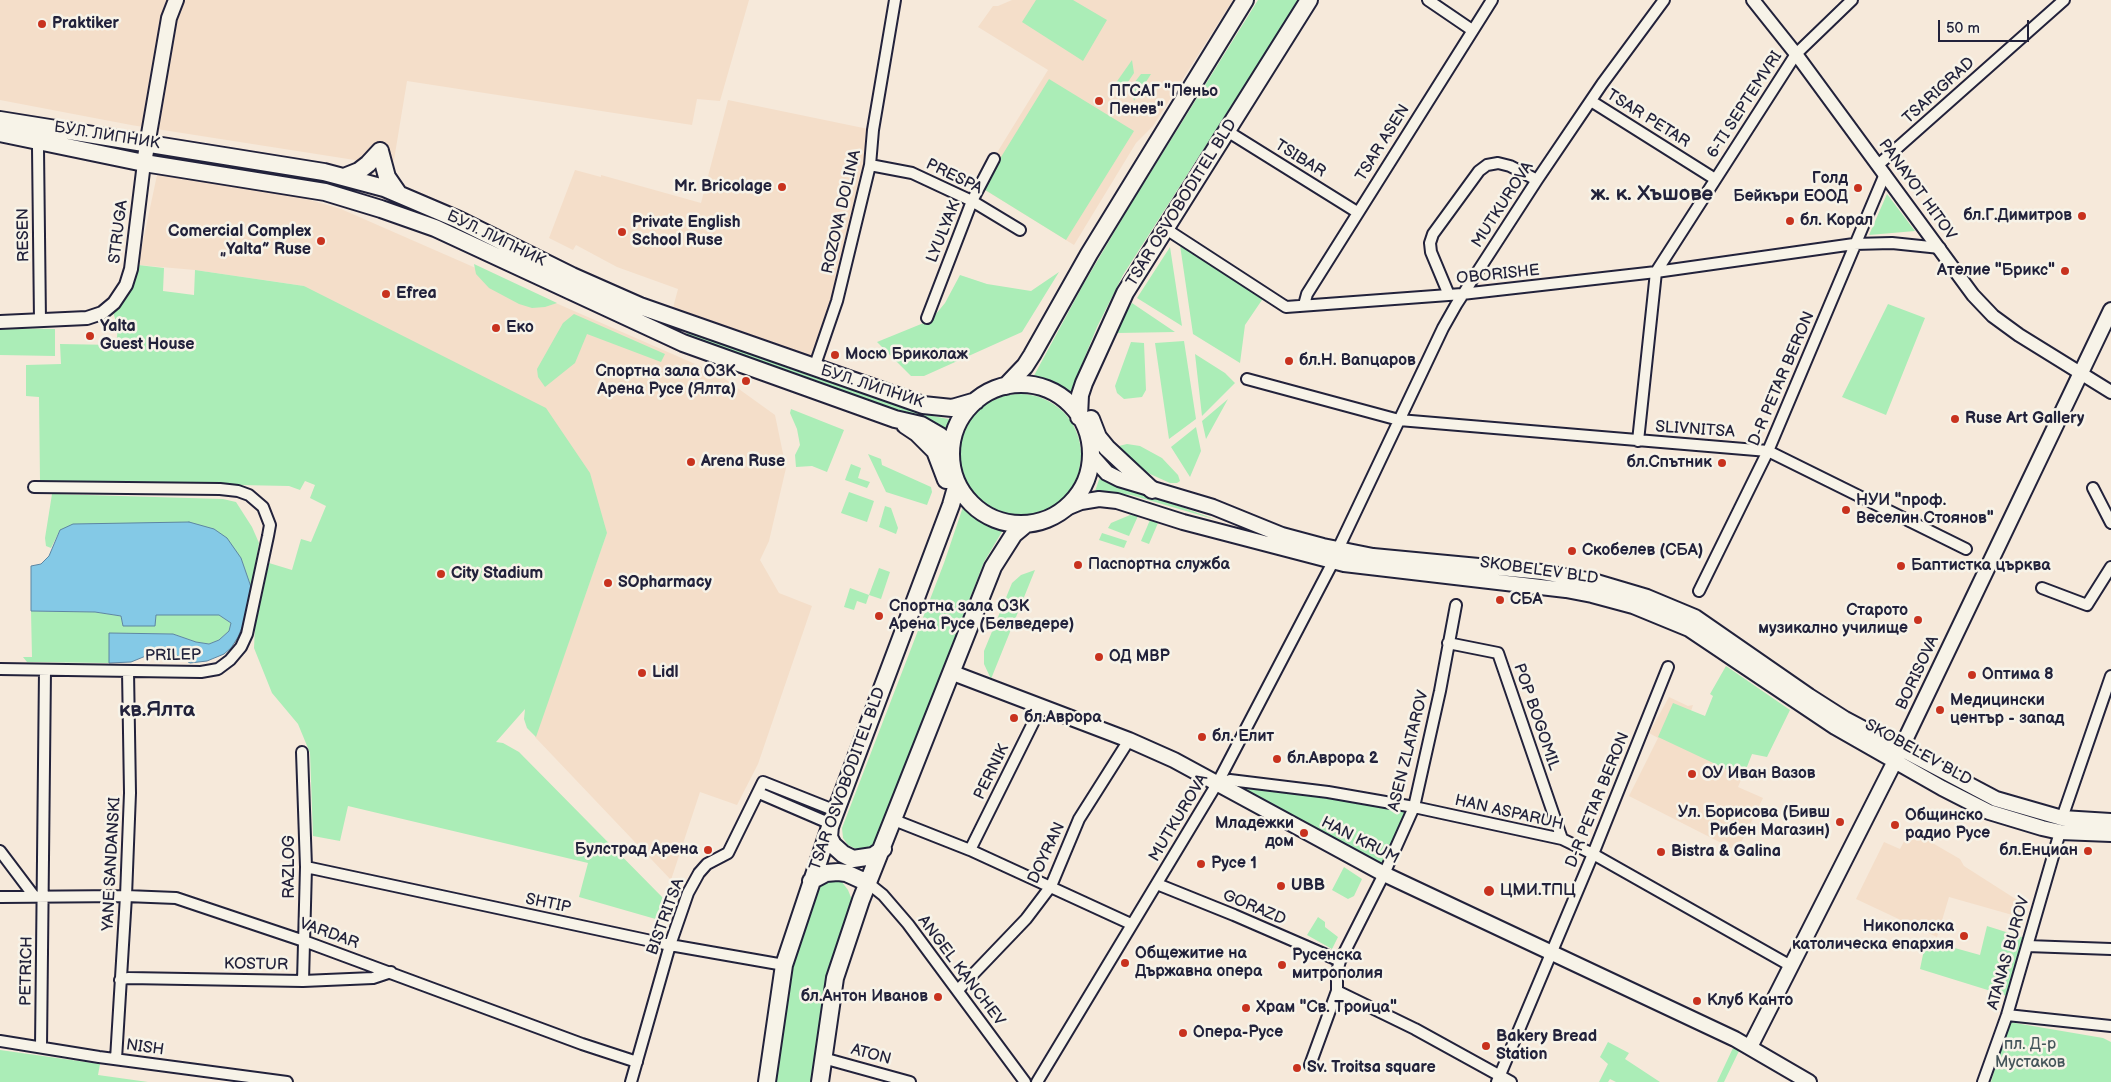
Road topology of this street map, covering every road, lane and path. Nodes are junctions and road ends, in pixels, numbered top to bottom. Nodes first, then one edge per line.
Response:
1 (176, 0) edge
2 (894, 0) edge
3 (1245, 0) edge
4 (1309, 0) edge
5 (1428, 0) edge
6 (1492, 0) edge
7 (1664, 0) edge
8 (1753, 0) edge
9 (1852, 0) edge
10 (2064, 0) edge
11 (1472, 30) junction
12 (1796, 54) junction
13 (1591, 101) junction
14 (0, 120) edge
15 (1227, 131) junction
16 (0, 133) edge
17 (148, 142) junction
18 (38, 148) dead end
19 (994, 159) dead end
20 (144, 163) junction
21 (870, 165) junction
22 (1882, 169) junction
23 (344, 177) junction
24 (1715, 179) junction
25 (1536, 180) junction
26 (398, 194) junction
27 (972, 201) junction
28 (1357, 212) junction
29 (1166, 229) junction
30 (1020, 230) dead end
31 (1854, 244) junction
32 (1940, 248) junction
33 (1656, 272) junction
34 (1462, 294) junction
35 (1449, 295) junction
36 (1304, 305) junction
37 (2111, 310) edge
38 (927, 318) dead end
39 (40, 321) junction
40 (0, 322) edge
41 (814, 368) junction
42 (1091, 368) junction
43 (2080, 372) junction
44 (1247, 379) dead end
45 (1006, 386) junction
46 (2111, 392) edge
47 (976, 400) junction
48 (1080, 417) junction
49 (895, 419) junction
50 (1399, 420) junction
51 (1638, 441) junction
52 (951, 448) junction
53 (1768, 451) junction
54 (1091, 456) junction
55 (957, 484) junction
56 (34, 488) dead end
57 (2093, 488) dead end
58 (1152, 490) junction
59 (952, 505) junction
60 (1064, 509) junction
61 (2111, 523) edge
62 (1026, 524) junction
63 (1966, 549) dead end
64 (1335, 556) junction
65 (2111, 566) edge
66 (2042, 588) dead end
67 (1699, 592) dead end
68 (1456, 605) dead end
69 (1448, 643) junction
70 (1668, 667) dead end
71 (0, 669) edge
72 (46, 670) junction
73 (128, 671) junction
74 (953, 673) junction
75 (2111, 676) edge
76 (1041, 707) junction
77 (1129, 740) junction
78 (302, 752) dead end
79 (1898, 755) junction
80 (1220, 783) junction
81 (760, 793) junction
82 (1414, 807) junction
83 (833, 817) junction
84 (894, 820) junction
85 (2111, 821) edge
86 (2061, 825) junction
87 (2111, 834) edge
88 (1562, 839) junction
89 (883, 849) junction
90 (970, 850) junction
91 (0, 851) edge
92 (1593, 854) junction
93 (306, 867) junction
94 (1384, 874) junction
95 (811, 880) junction
96 (868, 883) junction
97 (1157, 884) junction
98 (1051, 886) junction
99 (38, 896) junction
100 (126, 896) junction
101 (0, 898) edge
102 (1131, 924) junction
103 (304, 941) junction
104 (670, 945) junction
105 (2027, 946) junction
106 (2111, 949) edge
107 (1551, 952) junction
108 (1340, 961) junction
109 (784, 965) junction
110 (1791, 966) junction
111 (391, 972) junction
112 (120, 980) junction
113 (303, 981) junction
114 (958, 990) junction
115 (1337, 991) junction
116 (2007, 1015) junction
117 (2111, 1026) edge
118 (0, 1041) edge
119 (41, 1047) junction
120 (1750, 1047) junction
121 (823, 1058) junction
122 (116, 1059) junction
123 (637, 1062) junction
124 (1310, 1065) dead end
125 (1498, 1079) edge
126 (287, 1082) edge
127 (631, 1082) edge
128 (767, 1082) edge
129 (820, 1082) edge
130 (910, 1082) edge
131 (1024, 1082) edge
132 (1037, 1082) edge
133 (1511, 1082) edge
134 (1809, 1082) edge
135 (1983, 1082) edge

1 - 17 main road
2 - 21 street, ROZOVA DOLINA
3 - 45 main road, TSAR OSVOBODITEL BLD
4 - 15 main road, TSAR OSVOBODITEL BLD
5 - 11 street
6 - 11 street, TSAR ASEN
7 - 13 street, MUTKUROVA
8 - 12 street, PANAYOT HITOV
9 - 12 street, 6-TI SEPTEMVRI
10 - 22 street, TSARIGRAD
11 - 28 street, TSAR ASEN
12 - 22 street, PANAYOT HITOV
12 - 24 street, 6-TI SEPTEMVRI
13 - 24 street, TSAR PETAR
13 - 25 street, MUTKUROVA
14 - 17 main road, БУЛ. ЛИПНИК
15 - 28 street, TSIBAR
15 - 29 main road, TSAR OSVOBODITEL BLD
16 - 20 main road, БУЛ. ЛИПНИК
17 - 20 main road
17 - 23 main road, БУЛ. ЛИПНИК
18 - 39 street, RESEN
19 - 27 street, LYULYAK
20 - 39 street, STRUGA
20 - 49 main road, БУЛ. ЛИПНИК
21 - 27 street, PRESPA
21 - 41 street, ROZOVA DOLINA
22 - 31 street, D-R PETAR BERON
22 - 32 street, PANAYOT HITOV
23 - 26 main road, БУЛ. ЛИПНИК
23 - 26 main road
24 - 33 street, 6-TI SEPTEMVRI
25 - 34 street, MUTKUROVA
25 - 35 street
26 - 41 main road, БУЛ. ЛИПНИК
27 - 30 street, PRESPA
27 - 38 street, LYULYAK
28 - 36 street, TSAR ASEN
29 - 36 street, OBORISHE
29 - 42 main road, TSAR OSVOBODITEL BLD
31 - 32 street, OBORISHE
31 - 33 street, OBORISHE
31 - 53 street, D-R PETAR BERON
32 - 43 street, PANAYOT HITOV
33 - 34 street, OBORISHE
33 - 51 street, 6-TI SEPTEMVRI
34 - 35 street, OBORISHE
34 - 50 street, MUTKUROVA
35 - 36 street, OBORISHE
37 - 43 main road, BORISOVA
39 - 40 street, STRUGA
41 - 47 main road, БУЛ. ЛИПНИК
42 - 48 main road, TSAR OSVOBODITEL BLD
42 - 58 main road
43 - 46 street, PANAYOT HITOV
43 - 79 main road, BORISOVA
44 - 50 street, SLIVNITSA
45 - 47 main road, TSAR OSVOBODITEL BLD
45 - 48 main road, TSAR OSVOBODITEL BLD
47 - 52 main road, TSAR OSVOBODITEL BLD
48 - 54 main road, TSAR OSVOBODITEL BLD
49 - 52 main road, БУЛ. ЛИПНИК
49 - 59 main road
50 - 51 street, SLIVNITSA
50 - 64 street, MUTKUROVA
51 - 53 street, SLIVNITSA
52 - 55 main road, TSAR OSVOBODITEL BLD
53 - 63 street, SLIVNITSA
53 - 67 street, D-R PETAR BERON
54 - 58 main road, SKOBELEV BLD
54 - 60 main road, TSAR OSVOBODITEL BLD
55 - 59 main road, TSAR OSVOBODITEL BLD
55 - 62 main road, TSAR OSVOBODITEL BLD
56 - 73 street, PRILEP
57 - 61 street
58 - 64 main road, SKOBELEV BLD
59 - 83 main road, TSAR OSVOBODITEL BLD
60 - 62 main road, TSAR OSVOBODITEL BLD
60 - 64 main road, SKOBELEV BLD
62 - 74 main road
64 - 79 main road, SKOBELEV BLD
64 - 80 street, MUTKUROVA
65 - 66 street
68 - 69 street, ASEN ZLATAROV
69 - 82 street, ASEN ZLATAROV
69 - 88 street, POP BOGOMIL
70 - 92 street, D-R PETAR BERON
71 - 72 street, PRILEP
72 - 73 street, PRILEP
72 - 99 street, PETRICH
73 - 100 street, YANE SANDANSKI
74 - 76 main road, HAN KRUM
74 - 84 main road
75 - 86 street, ATANAS BUROV
76 - 77 main road, HAN KRUM
76 - 90 street, PERNIK
77 - 80 main road, HAN KRUM
77 - 98 street, DOYRAN
78 - 93 street, RAZLOG
79 - 86 main road, SKOBELEV BLD
79 - 110 main road, BORISOVA
80 - 82 street, HAN ASPARUH
80 - 94 main road, HAN KRUM
80 - 97 street, MUTKUROVA
81 - 83 street
81 - 83 street, BISTRITSA
81 - 104 street, BISTRITSA
82 - 88 street, HAN ASPARUH
82 - 94 street, ASEN ZLATAROV
83 - 89 main road
83 - 95 main road, TSAR OSVOBODITEL BLD
84 - 89 main road
84 - 90 street
85 - 86 main road, SKOBELEV BLD
86 - 87 main road, SKOBELEV BLD
86 - 105 street, ATANAS BUROV
88 - 92 street, HAN ASPARUH
89 - 96 main road
90 - 98 street
91 - 99 street
92 - 107 street, D-R PETAR BERON
92 - 110 street, HAN ASPARUH
93 - 103 street, RAZLOG
93 - 104 street, SHTIP
94 - 107 main road, HAN KRUM
94 - 108 street, ASEN ZLATAROV
95 - 96 main road
95 - 109 main road, TSAR OSVOBODITEL BLD
96 - 114 street, ANGEL KANCHEV
96 - 121 main road
97 - 102 street, MUTKUROVA
97 - 108 street, GORAZD
98 - 102 street
98 - 114 street, DOYRAN
99 - 100 street, VARDAR
99 - 101 street, VARDAR
99 - 119 street, PETRICH
100 - 103 street, VARDAR
100 - 112 street, YANE SANDANSKI
102 - 132 street, MUTKUROVA
103 - 111 street, VARDAR
103 - 113 street, RAZLOG
104 - 109 street, SHTIP
104 - 123 street, BISTRITSA
105 - 106 street
105 - 116 street, ATANAS BUROV
107 - 120 main road, HAN KRUM
107 - 125 street, D-R PETAR BERON
108 - 115 street, ASEN ZLATAROV
109 - 128 main road, TSAR OSVOBODITEL BLD
110 - 120 main road, BORISOVA
111 - 113 street, KOSTUR
111 - 123 street, VARDAR
112 - 113 street, KOSTUR
112 - 122 street, YANE SANDANSKI
114 - 131 street, ANGEL KANCHEV
115 - 124 street, ASEN ZLATAROV
115 - 125 street
116 - 117 street
116 - 135 street, ATANAS BUROV
118 - 119 street, NISH
119 - 122 street, NISH
120 - 134 main road, HAN KRUM
121 - 129 main road
121 - 130 street, ATON
122 - 126 street, NISH
123 - 127 street, BISTRITSA
125 - 133 street

